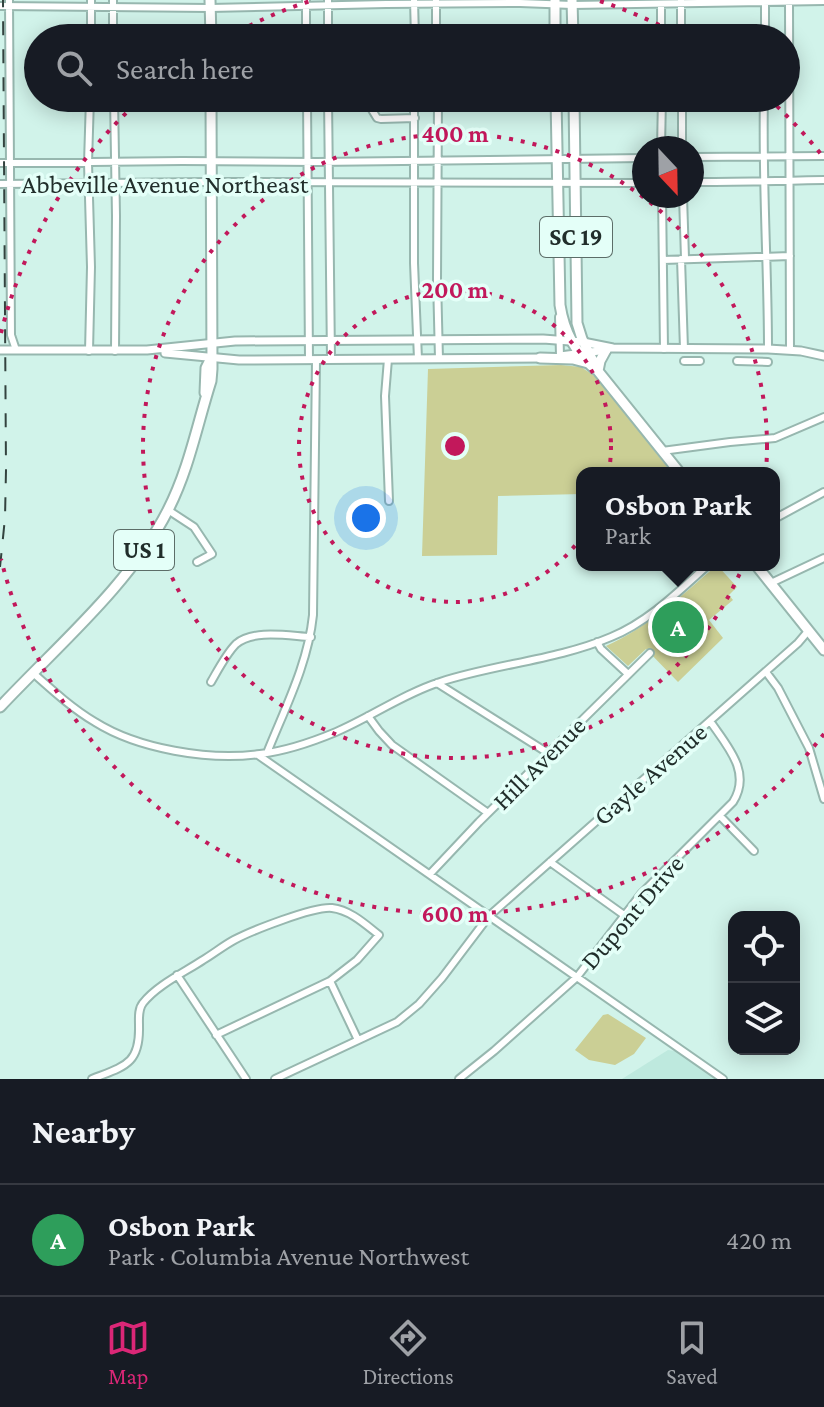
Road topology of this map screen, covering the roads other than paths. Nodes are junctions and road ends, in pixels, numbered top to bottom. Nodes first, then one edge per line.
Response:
1 (765, 1) edge
2 (789, 1) edge
3 (824, 1) edge
4 (414, 2) edge
5 (436, 2) edge
6 (555, 2) edge
7 (572, 2) edge
8 (590, 2) edge
9 (660, 2) edge
10 (681, 2) edge
11 (9, 3) edge
12 (113, 3) edge
13 (306, 3) edge
14 (328, 3) edge
15 (91, 4) edge
16 (210, 4) edge
17 (0, 6) edge
18 (113, 24) edge
19 (211, 24) edge
20 (306, 24) edge
21 (328, 24) edge
22 (415, 24) edge
23 (436, 24) edge
24 (555, 24) edge
25 (573, 24) edge
26 (661, 24) edge
27 (681, 24) edge
28 (765, 24) edge
29 (789, 24) edge
30 (90, 112) edge
31 (114, 112) edge
32 (211, 112) edge
33 (307, 112) edge
34 (328, 112) edge
35 (373, 112) edge
36 (415, 112) edge
37 (438, 112) edge
38 (556, 112) edge
39 (574, 112) edge
40 (662, 112) edge
41 (682, 112) edge
42 (764, 112) edge
43 (788, 112) edge
44 (415, 118) junction
45 (661, 136) edge
46 (682, 136) edge
47 (763, 156) junction
48 (788, 156) junction
49 (824, 156) edge
50 (704, 157) edge
51 (557, 158) junction
52 (632, 158) edge
53 (438, 160) junction
54 (574, 160) junction
55 (211, 161) junction
56 (414, 161) junction
57 (306, 162) junction
58 (329, 162) junction
59 (0, 163) edge
60 (10, 163) junction
61 (88, 163) junction
62 (115, 163) junction
63 (789, 179) junction
64 (824, 180) edge
65 (211, 182) junction
66 (438, 182) junction
67 (558, 182) junction
68 (704, 182) edge
69 (764, 182) junction
70 (306, 183) junction
71 (414, 183) junction
72 (575, 183) junction
73 (632, 183) edge
74 (0, 184) edge
75 (10, 184) junction
76 (88, 184) junction
77 (115, 184) junction
78 (329, 184) junction
79 (662, 208) edge
80 (683, 208) edge
81 (790, 256) junction
82 (683, 258) junction
83 (767, 258) junction
84 (663, 260) junction
85 (560, 305) junction
86 (578, 326) junction
87 (565, 327) junction
88 (439, 340) junction
89 (559, 340) junction
90 (308, 341) junction
91 (331, 341) junction
92 (417, 341) junction
93 (571, 341) junction
94 (212, 344) junction
95 (753, 348) junction
96 (583, 349) junction
97 (610, 349) junction
98 (664, 349) junction
99 (687, 349) junction
100 (768, 349) junction
101 (0, 350) edge
102 (16, 350) junction
103 (147, 350) junction
104 (790, 350) junction
105 (89, 351) junction
106 (115, 351) junction
107 (560, 356) junction
108 (824, 356) edge
109 (211, 358) junction
110 (540, 358) junction
111 (331, 359) junction
112 (388, 359) junction
113 (418, 359) junction
114 (439, 359) junction
115 (312, 360) junction
116 (700, 361) dead end
117 (737, 361) dead end
118 (753, 361) junction
119 (768, 362) dead end
120 (588, 363) junction
121 (598, 371) junction
122 (824, 417) edge
123 (662, 451) junction
124 (675, 467) edge
125 (824, 492) edge
126 (389, 501) dead end
127 (168, 510) junction
128 (780, 516) edge
129 (824, 558) edge
130 (197, 562) dead end
131 (701, 571) edge
132 (761, 571) edge
133 (771, 583) junction
134 (809, 630) junction
135 (311, 637) junction
136 (597, 642) junction
137 (824, 650) edge
138 (650, 653) dead end
139 (766, 672) junction
140 (33, 673) junction
141 (628, 674) junction
142 (211, 682) dead end
143 (437, 683) junction
144 (0, 707) edge
145 (368, 716) junction
146 (710, 721) junction
147 (267, 753) junction
148 (548, 753) junction
149 (258, 755) junction
150 (824, 799) edge
151 (488, 813) junction
152 (720, 816) junction
153 (754, 851) dead end
154 (550, 862) junction
155 (430, 874) junction
156 (624, 915) junction
157 (489, 916) junction
158 (177, 975) junction
159 (577, 977) junction
160 (330, 981) junction
161 (216, 1035) junction
162 (358, 1040) junction
163 (92, 1079) edge
164 (246, 1079) edge
165 (275, 1079) edge
166 (459, 1079) edge
167 (723, 1079) edge

1 - 2 street
1 - 10 street
1 - 28 street
2 - 3 street
2 - 29 street
4 - 5 street
4 - 14 street
4 - 22 street
5 - 6 street
5 - 23 street
6 - 7 street
6 - 24 main road
7 - 8 street
7 - 25 main road
8 - 9 street
9 - 10 street
9 - 26 street
10 - 27 street
11 - 15 street
11 - 17 street
11 - 60 street
12 - 15 street
12 - 16 street
12 - 18 street
13 - 14 street
13 - 16 street
13 - 20 street
14 - 21 street
16 - 19 main road
30 - 61 street
31 - 62 street
32 - 55 main road, US 1
33 - 57 street
34 - 58 street
35 - 44 street
36 - 44 street
37 - 53 street
38 - 51 main road, SC 19
39 - 54 main road, SC 19
40 - 45 street
41 - 46 street
42 - 47 street
43 - 48 street
44 - 56 street
47 - 48 street
47 - 50 street
47 - 69 street
48 - 49 street
48 - 63 street
51 - 53 street, Abbeville Avenue Northeast
51 - 54 street, Abbeville Avenue Northeast
51 - 67 main road, SC 19
52 - 54 street, Abbeville Avenue Northeast
53 - 56 street, Abbeville Avenue Northeast
53 - 66 street
54 - 72 main road, SC 19
55 - 57 street, Abbeville Avenue Northeast
55 - 62 street, Abbeville Avenue Northeast
55 - 65 main road, US 1
56 - 58 street, Abbeville Avenue Northeast
56 - 71 street
57 - 58 street, Abbeville Avenue Northeast
57 - 70 street
58 - 78 street
59 - 60 street, Abbeville Avenue Northeast
60 - 61 street, Abbeville Avenue Northeast
60 - 75 street
61 - 62 street, Abbeville Avenue Northeast
61 - 76 street
62 - 77 street
63 - 64 street
63 - 69 street
63 - 81 street
65 - 70 street, Abbeville Avenue Northeast
65 - 77 street, Abbeville Avenue Northeast
65 - 94 main road, US 1
66 - 67 street, Abbeville Avenue Northeast
66 - 71 street, Abbeville Avenue Northeast
66 - 88 street
67 - 72 street, Abbeville Avenue Northeast
67 - 85 main road, SC 19
68 - 69 street
69 - 83 street
70 - 78 street, Abbeville Avenue Northeast
70 - 90 street
71 - 78 street, Abbeville Avenue Northeast
71 - 92 street
72 - 73 street, Abbeville Avenue Northeast
72 - 86 main road, SC 19
74 - 75 street, Abbeville Avenue Northeast
75 - 76 street, Abbeville Avenue Northeast
75 - 102 street
76 - 77 street, Abbeville Avenue Northeast
76 - 105 street
77 - 106 street
78 - 91 street
79 - 84 street
80 - 82 street
81 - 83 street
81 - 104 street
82 - 83 street
82 - 84 street
82 - 99 street
83 - 100 street
84 - 98 street
85 - 87 main road, SC 19
85 - 89 street
86 - 87 main road
86 - 96 main road, SC 19
87 - 93 main road, SC 19
88 - 89 street
88 - 92 street
88 - 114 street
89 - 93 street
89 - 107 street
90 - 91 street
90 - 94 street
90 - 115 street
91 - 92 street
91 - 111 street
92 - 113 street
93 - 96 main road, SC 19
94 - 103 street
94 - 109 main road, US 1
95 - 99 street
95 - 100 street
95 - 118 street
96 - 97 street
96 - 107 street
96 - 120 main road, SC 19
96 - 121 main road, SC 19
97 - 98 street
97 - 121 main road
98 - 99 street
99 - 116 street
100 - 104 street
101 - 102 street
102 - 105 street
103 - 106 street
103 - 109 street
104 - 108 street
105 - 106 street
107 - 110 street
109 - 115 street
109 - 127 main road, US 1
110 - 114 street
110 - 120 main road
111 - 112 street
111 - 115 street
112 - 113 street
112 - 126 street
113 - 114 street
115 - 135 street
117 - 118 street
118 - 119 street
120 - 121 main road, SC 19
121 - 123 main road, SC 19
122 - 123 street
123 - 124 main road, SC 19
125 - 128 street
127 - 130 street
127 - 140 main road, US 1
129 - 133 street
131 - 136 street
132 - 133 main road
133 - 134 main road
134 - 137 main road
134 - 139 street, Gayle Avenue
135 - 142 street
135 - 147 street
136 - 141 street
136 - 143 street
138 - 141 street, Hill Avenue
139 - 146 street, Gayle Avenue
139 - 150 street
140 - 144 main road, US 1
140 - 149 street
141 - 148 street, Hill Avenue
143 - 145 street
143 - 148 street
145 - 147 street
145 - 151 street
146 - 152 street, Dupont Drive
146 - 154 street, Gayle Avenue
147 - 149 street
148 - 151 street, Hill Avenue
149 - 155 street
151 - 155 street, Hill Avenue
152 - 153 street
152 - 156 street, Dupont Drive
154 - 156 street
154 - 157 street, Gayle Avenue
155 - 157 street
156 - 159 street, Dupont Drive
157 - 159 street
157 - 162 street, Gayle Avenue
158 - 160 street
158 - 161 street
158 - 163 street
159 - 166 street, Dupont Drive
159 - 167 street
160 - 161 street
160 - 162 street
161 - 164 street
162 - 165 street, Gayle Avenue

